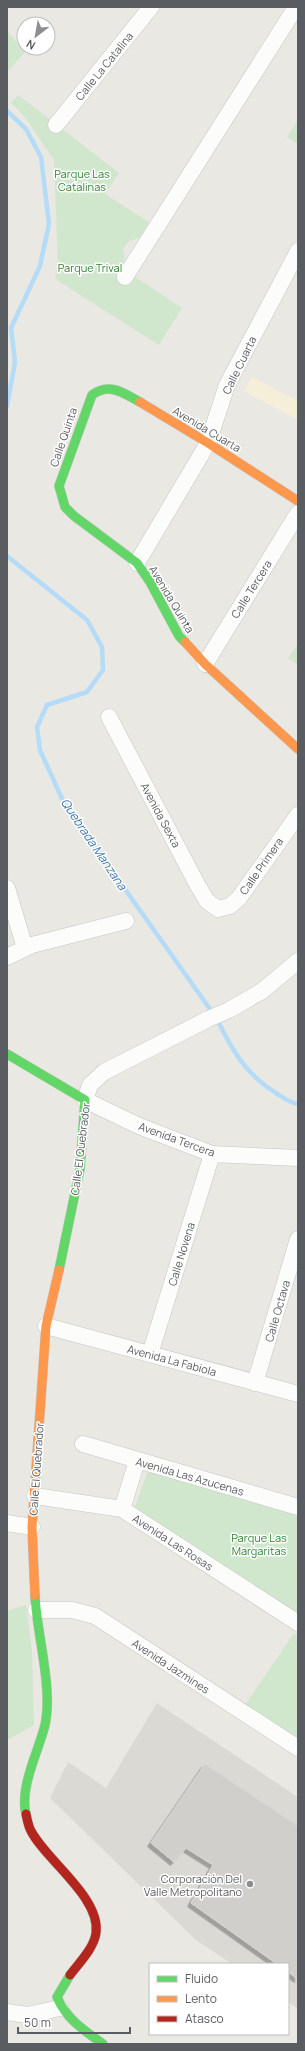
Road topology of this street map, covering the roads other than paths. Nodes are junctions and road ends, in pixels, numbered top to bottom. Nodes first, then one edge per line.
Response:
1 (151, 7) edge
2 (296, 7) edge
3 (56, 125) dead end
4 (298, 251) edge
5 (125, 277) dead end
6 (99, 389) joint
7 (208, 444) junction
8 (61, 496) joint
9 (298, 501) edge
10 (298, 514) edge
11 (136, 563) junction
12 (205, 664) junction
13 (109, 717) dead end
14 (298, 749) edge
15 (298, 815) edge
16 (7, 888) edge
17 (218, 909) joint
18 (126, 921) dead end
19 (25, 948) junction
20 (7, 957) edge
21 (298, 962) edge
22 (7, 1054) edge
23 (85, 1100) junction
24 (212, 1154) junction
25 (298, 1158) edge
26 (298, 1239) edge
27 (46, 1326) junction
28 (150, 1354) junction
29 (255, 1383) junction
30 (298, 1394) edge
31 (83, 1444) dead end
32 (137, 1461) junction
33 (35, 1496) junction
34 (298, 1507) edge
35 (122, 1509) junction
36 (7, 1523) edge
37 (32, 1527) junction
38 (36, 1610) junction
39 (298, 1623) edge
40 (298, 1748) edge
41 (60, 2008) junction
42 (7, 2012) edge
43 (103, 2044) edge

1 - 3 street, Calle La Catalina
2 - 5 street
4 - 7 street, Calle Cuarta
6 - 7 street, Avenida Cuarta
6 - 8 street, Calle Quinta
7 - 9 street, Avenida Cuarta
7 - 11 street, Calle Cuarta
8 - 11 street, Avenida Quinta
10 - 12 street, Calle Tercera
11 - 12 street, Avenida Quinta
12 - 14 street, Avenida Quinta
13 - 17 street, Avenida Sexta
15 - 17 street, Calle Primera
16 - 19 street
18 - 19 street
19 - 20 street
21 - 23 street, Calle El Quebrador
22 - 23 street
23 - 24 street, Avenida Tercera
23 - 27 street, Calle El Quebrador
24 - 25 street, Avenida Tercera
24 - 28 street, Calle Novena
26 - 29 street, Calle Octava
27 - 28 street, Avenida La Fabiola
27 - 33 street, Calle El Quebrador
28 - 29 street, Avenida La Fabiola
29 - 30 street, Avenida La Fabiola
31 - 32 street, Avenida Las Azucenas
32 - 34 street, Avenida Las Azucenas
32 - 35 street
33 - 35 street, Avenida Las Rosas
33 - 37 street, Calle El Quebrador
35 - 39 street, Avenida Las Rosas
36 - 37 street
37 - 38 street, Calle El Quebrador
38 - 40 street, Avenida Jazmines
38 - 41 street, Calle El Quebrador
41 - 42 street
41 - 43 street

